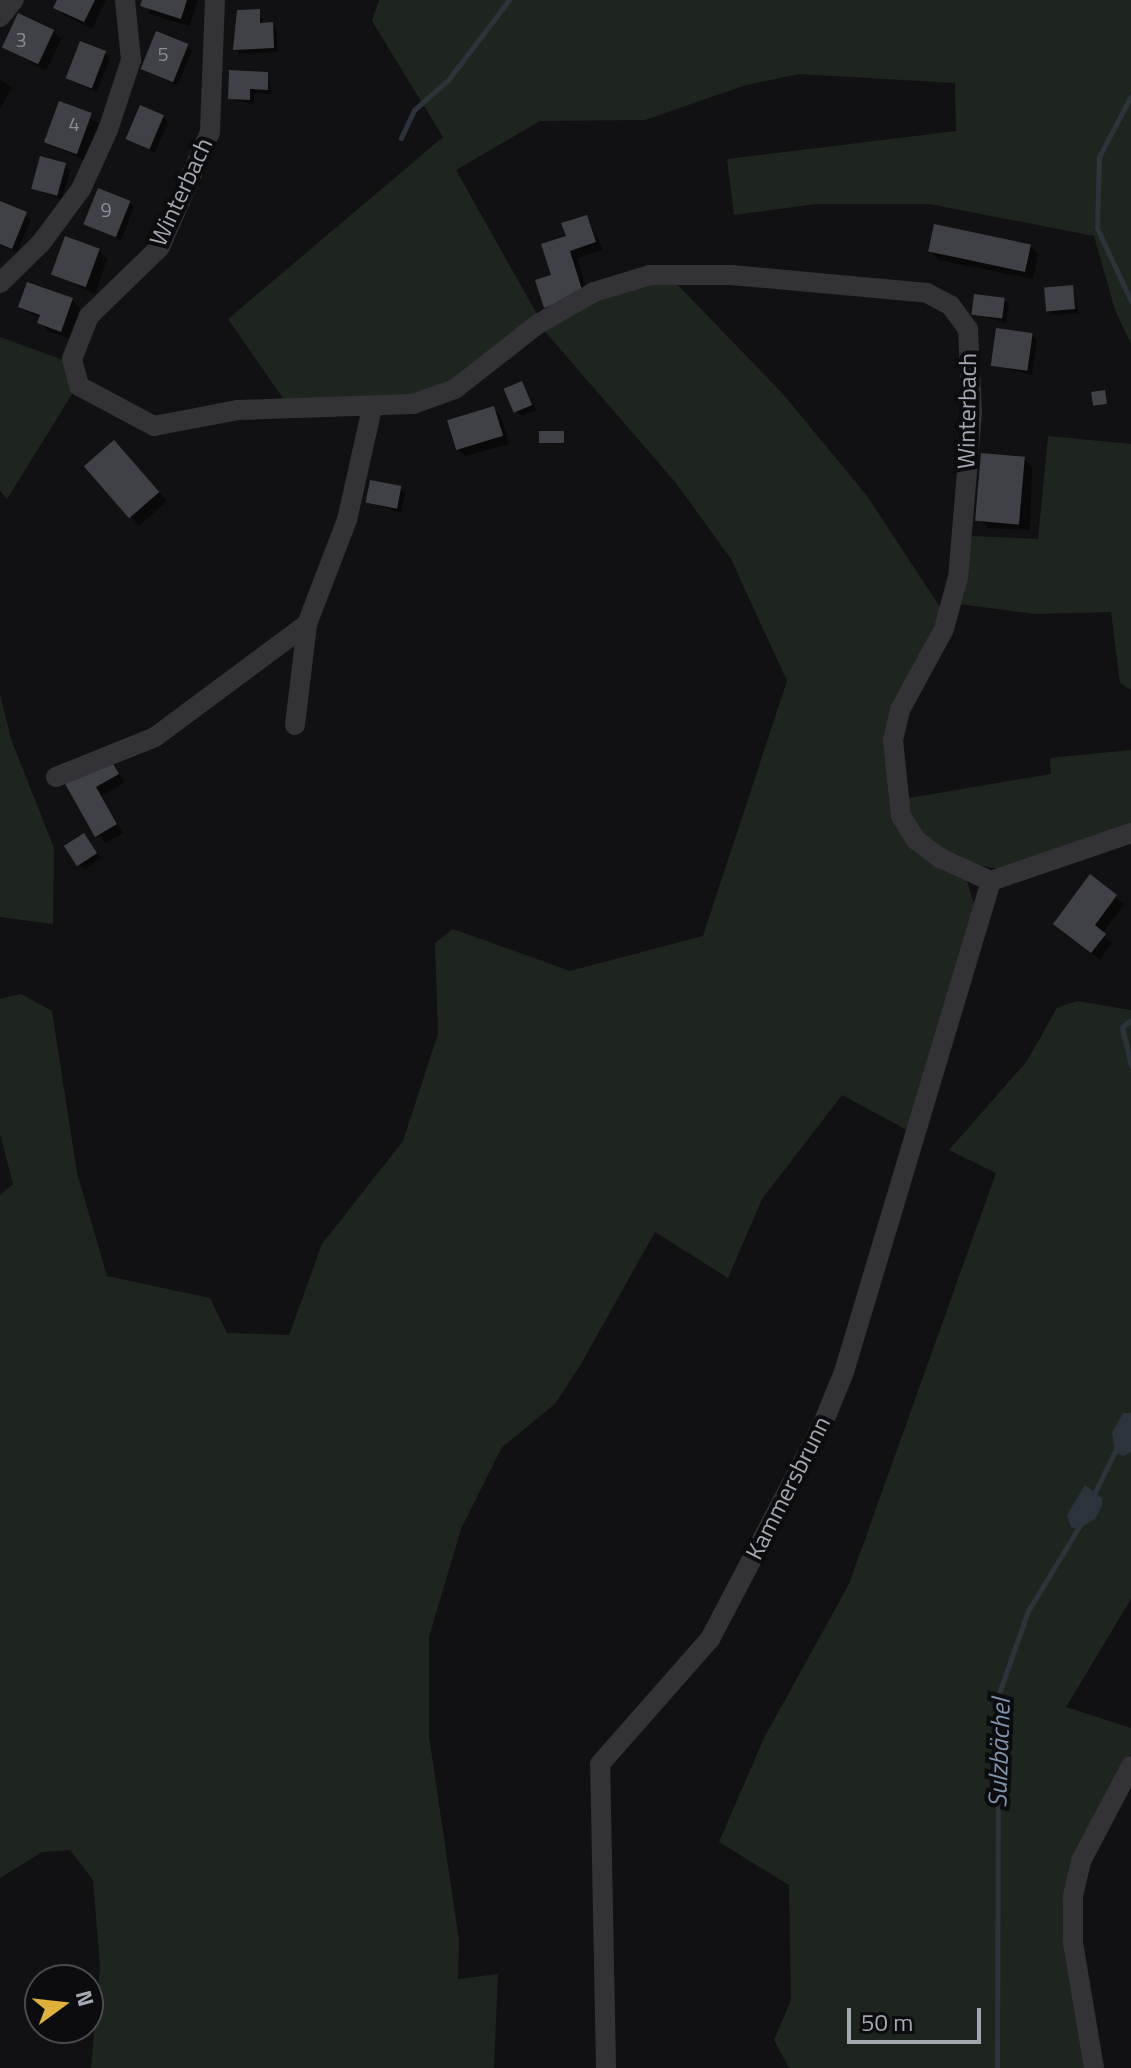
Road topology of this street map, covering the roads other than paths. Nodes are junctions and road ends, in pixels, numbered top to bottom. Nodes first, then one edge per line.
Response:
1 (14, 0) edge
2 (125, 0) edge
3 (215, 0) edge
4 (0, 17) edge
5 (0, 283) edge
6 (372, 408) junction
7 (307, 624) junction
8 (295, 725) dead end
9 (56, 777) dead end
10 (1131, 833) edge
11 (991, 881) junction
12 (1131, 1766) edge
13 (606, 2068) edge
14 (1094, 2068) edge

1 - 4 street
2 - 5 street
3 - 6 street, Winterbach
6 - 7 street
6 - 11 street, Winterbach
7 - 8 street
7 - 9 street
10 - 11 street
11 - 13 street, Kammersbrunn
12 - 14 street

